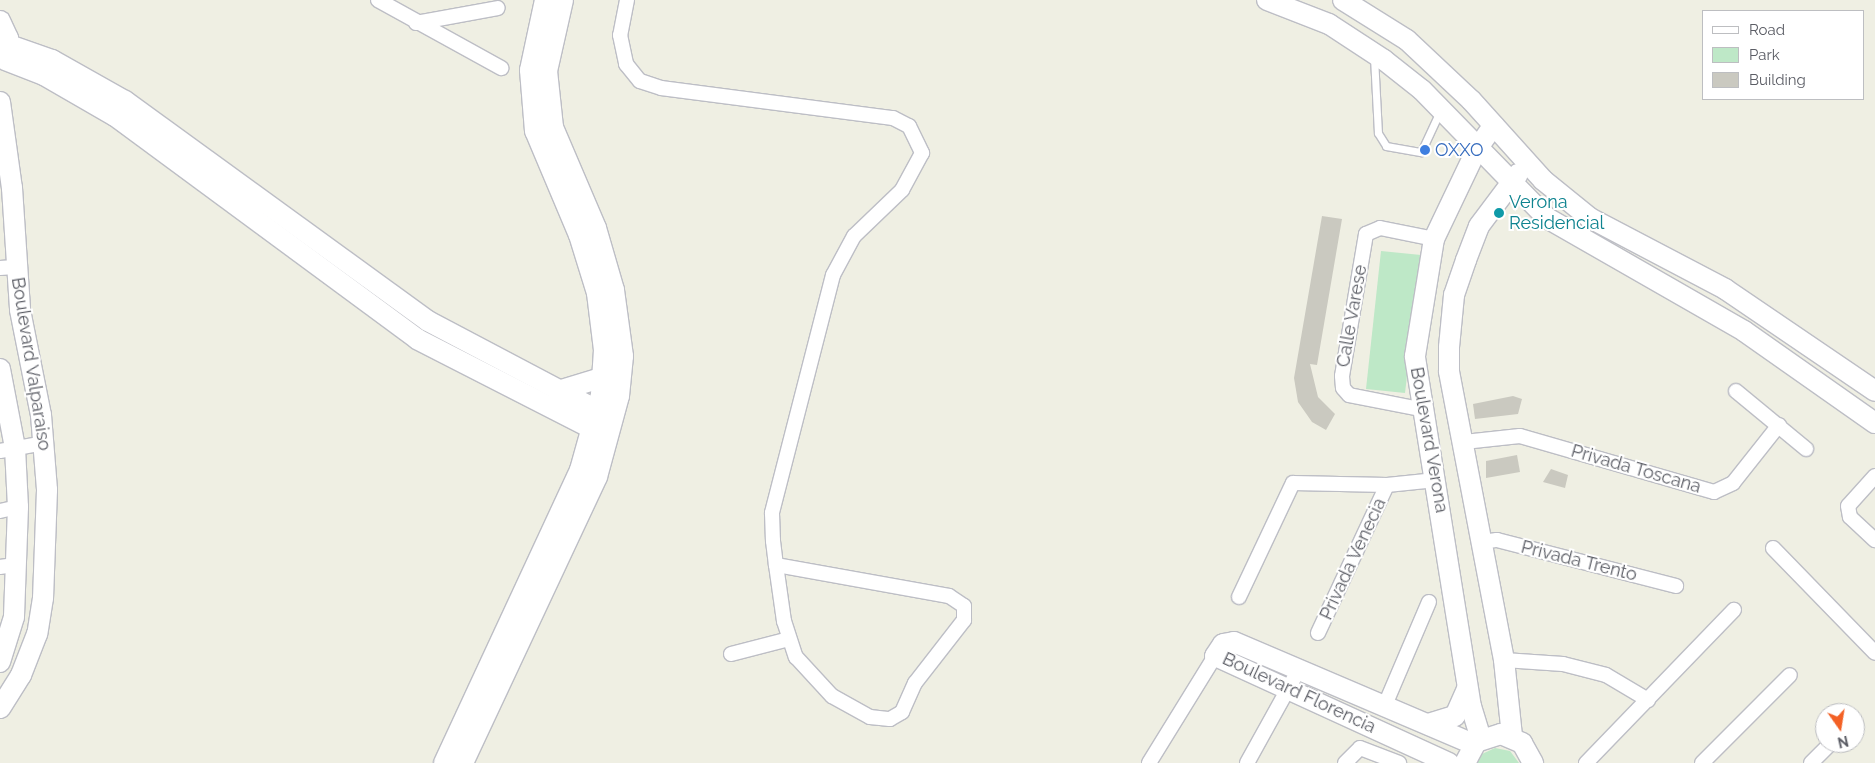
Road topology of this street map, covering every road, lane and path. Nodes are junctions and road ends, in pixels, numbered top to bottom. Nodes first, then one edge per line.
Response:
1 (378, 0) edge
2 (544, 0) edge
3 (563, 0) edge
4 (627, 0) edge
5 (1267, 0) edge
6 (1343, 0) edge
7 (498, 8) dead end
8 (0, 21) edge
9 (416, 23) junction
10 (1374, 52) junction
11 (5, 57) edge
12 (501, 68) dead end
13 (0, 102) edge
14 (1441, 108) junction
15 (1494, 125) junction
16 (1477, 149) junction
17 (1527, 161) junction
18 (1511, 183) junction
19 (1434, 239) junction
20 (8, 267) edge
21 (0, 369) edge
22 (604, 377) junction
23 (558, 391) junction
24 (1736, 391) dead end
25 (1875, 391) edge
26 (1420, 409) junction
27 (1875, 423) edge
28 (604, 425) junction
29 (1779, 425) junction
30 (1464, 442) junction
31 (45, 443) junction
32 (1806, 449) dead end
33 (8, 450) edge
34 (1875, 476) edge
35 (1436, 480) junction
36 (1387, 485) junction
37 (9, 509) edge
38 (1875, 540) edge
39 (1482, 542) junction
40 (1773, 548) dead end
41 (776, 565) junction
42 (8, 566) edge
43 (1676, 586) dead end
44 (1239, 597) dead end
45 (1429, 602) dead end
46 (1734, 610) dead end
47 (7, 618) edge
48 (1318, 633) dead end
49 (789, 638) junction
50 (1875, 653) edge
51 (731, 654) dead end
52 (1215, 656) junction
53 (1504, 660) junction
54 (0, 662) edge
55 (1299, 669) junction
56 (1790, 675) dead end
57 (1468, 687) junction
58 (1290, 688) junction
59 (1648, 700) junction
60 (1385, 705) junction
61 (0, 708) edge
62 (1428, 724) junction
63 (1512, 736) junction
64 (1477, 742) junction
65 (1821, 753) edge
66 (1397, 755) edge
67 (455, 758) edge
68 (1149, 763) edge
69 (1247, 763) edge
70 (1345, 763) edge
71 (1449, 763) edge
72 (1465, 763) edge
73 (1533, 763) edge
74 (1586, 763) edge
75 (1702, 763) edge
76 (1811, 763) edge

1 - 9 street
2 - 22 street
3 - 28 street
4 - 41 street
5 - 10 street
6 - 15 street
7 - 9 street
8 - 11 street
9 - 12 street
10 - 14 street
10 - 14 lane
11 - 23 street
11 - 28 street
13 - 20 street, Boulevard Valparaiso
14 - 16 street
15 - 16 street, Boulevard Verona
15 - 17 street
16 - 18 street
16 - 19 street, Boulevard Verona
17 - 18 street, Boulevard Verona
17 - 25 street
18 - 27 street
18 - 30 street, Boulevard Verona
19 - 26 street, Boulevard Verona
19 - 26 street, Calle Varese
20 - 31 street, Boulevard Valparaiso
21 - 33 street, Boulevard Valparaiso
22 - 23 street
22 - 28 street
23 - 28 street
24 - 29 street
26 - 35 street, Boulevard Verona
28 - 67 street
29 - 30 street, Privada Toscana
29 - 32 street
30 - 39 street, Boulevard Verona
31 - 33 street
31 - 61 street, Boulevard Valparaiso
33 - 37 street, Boulevard Valparaiso
34 - 38 street
35 - 36 street, Privada Venecia
35 - 57 street, Boulevard Verona
36 - 44 street, Privada Venecia
36 - 48 street, Privada Venecia
37 - 42 street, Boulevard Valparaiso
39 - 43 street, Privada Trento
39 - 53 street, Boulevard Verona
40 - 50 street
41 - 49 street
41 - 49 street
42 - 47 street, Boulevard Valparaiso
45 - 60 street
46 - 59 street
47 - 54 street, Boulevard Valparaiso
49 - 51 street
52 - 55 street, Boulevard Florencia
52 - 58 street, Boulevard Florencia
52 - 68 street
53 - 59 street
53 - 63 street, Boulevard Verona
55 - 58 street
55 - 60 street, Boulevard Florencia
56 - 75 street
57 - 62 street
57 - 64 street, Boulevard Verona
58 - 66 street, Boulevard Florencia
58 - 69 street
59 - 74 street
60 - 62 street, Boulevard Florencia
62 - 64 street, Boulevard Florencia
63 - 64 street
63 - 73 street
64 - 72 street
65 - 76 street
66 - 70 street
66 - 71 street, Boulevard Florencia

